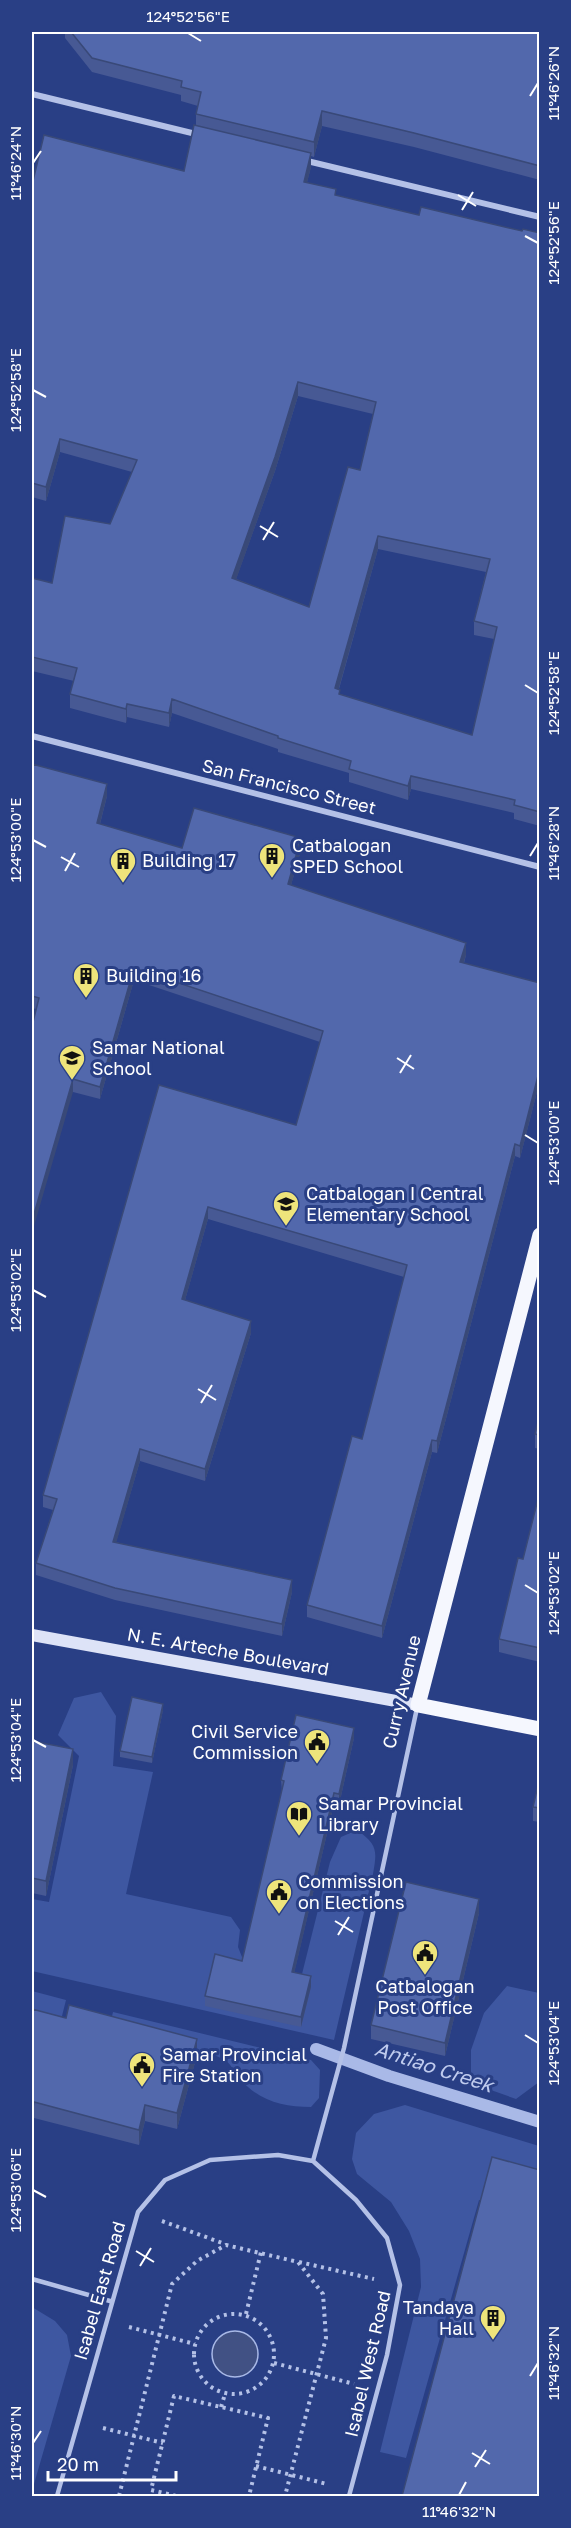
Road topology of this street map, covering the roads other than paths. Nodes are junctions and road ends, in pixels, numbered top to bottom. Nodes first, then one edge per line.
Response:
1 (32, 94) edge
2 (205, 136) edge
3 (297, 158) edge
4 (540, 217) edge
5 (32, 736) edge
6 (540, 867) edge
7 (540, 1235) edge
8 (32, 1635) edge
9 (418, 1705) junction
10 (540, 1729) edge
11 (313, 2161) junction
12 (32, 2279) edge
13 (110, 2301) junction
14 (350, 2494) edge
15 (57, 2496) edge

1 - 2 street
3 - 4 street
5 - 6 street, San Francisco Street
7 - 9 main road, Curry Avenue
8 - 9 main road, N. E. Arteche Boulevard
9 - 10 main road
9 - 11 lane, Curry Avenue
11 - 13 lane, Isabel East Road
11 - 14 lane, Isabel West Road
12 - 13 lane
13 - 15 lane, Isabel East Road

